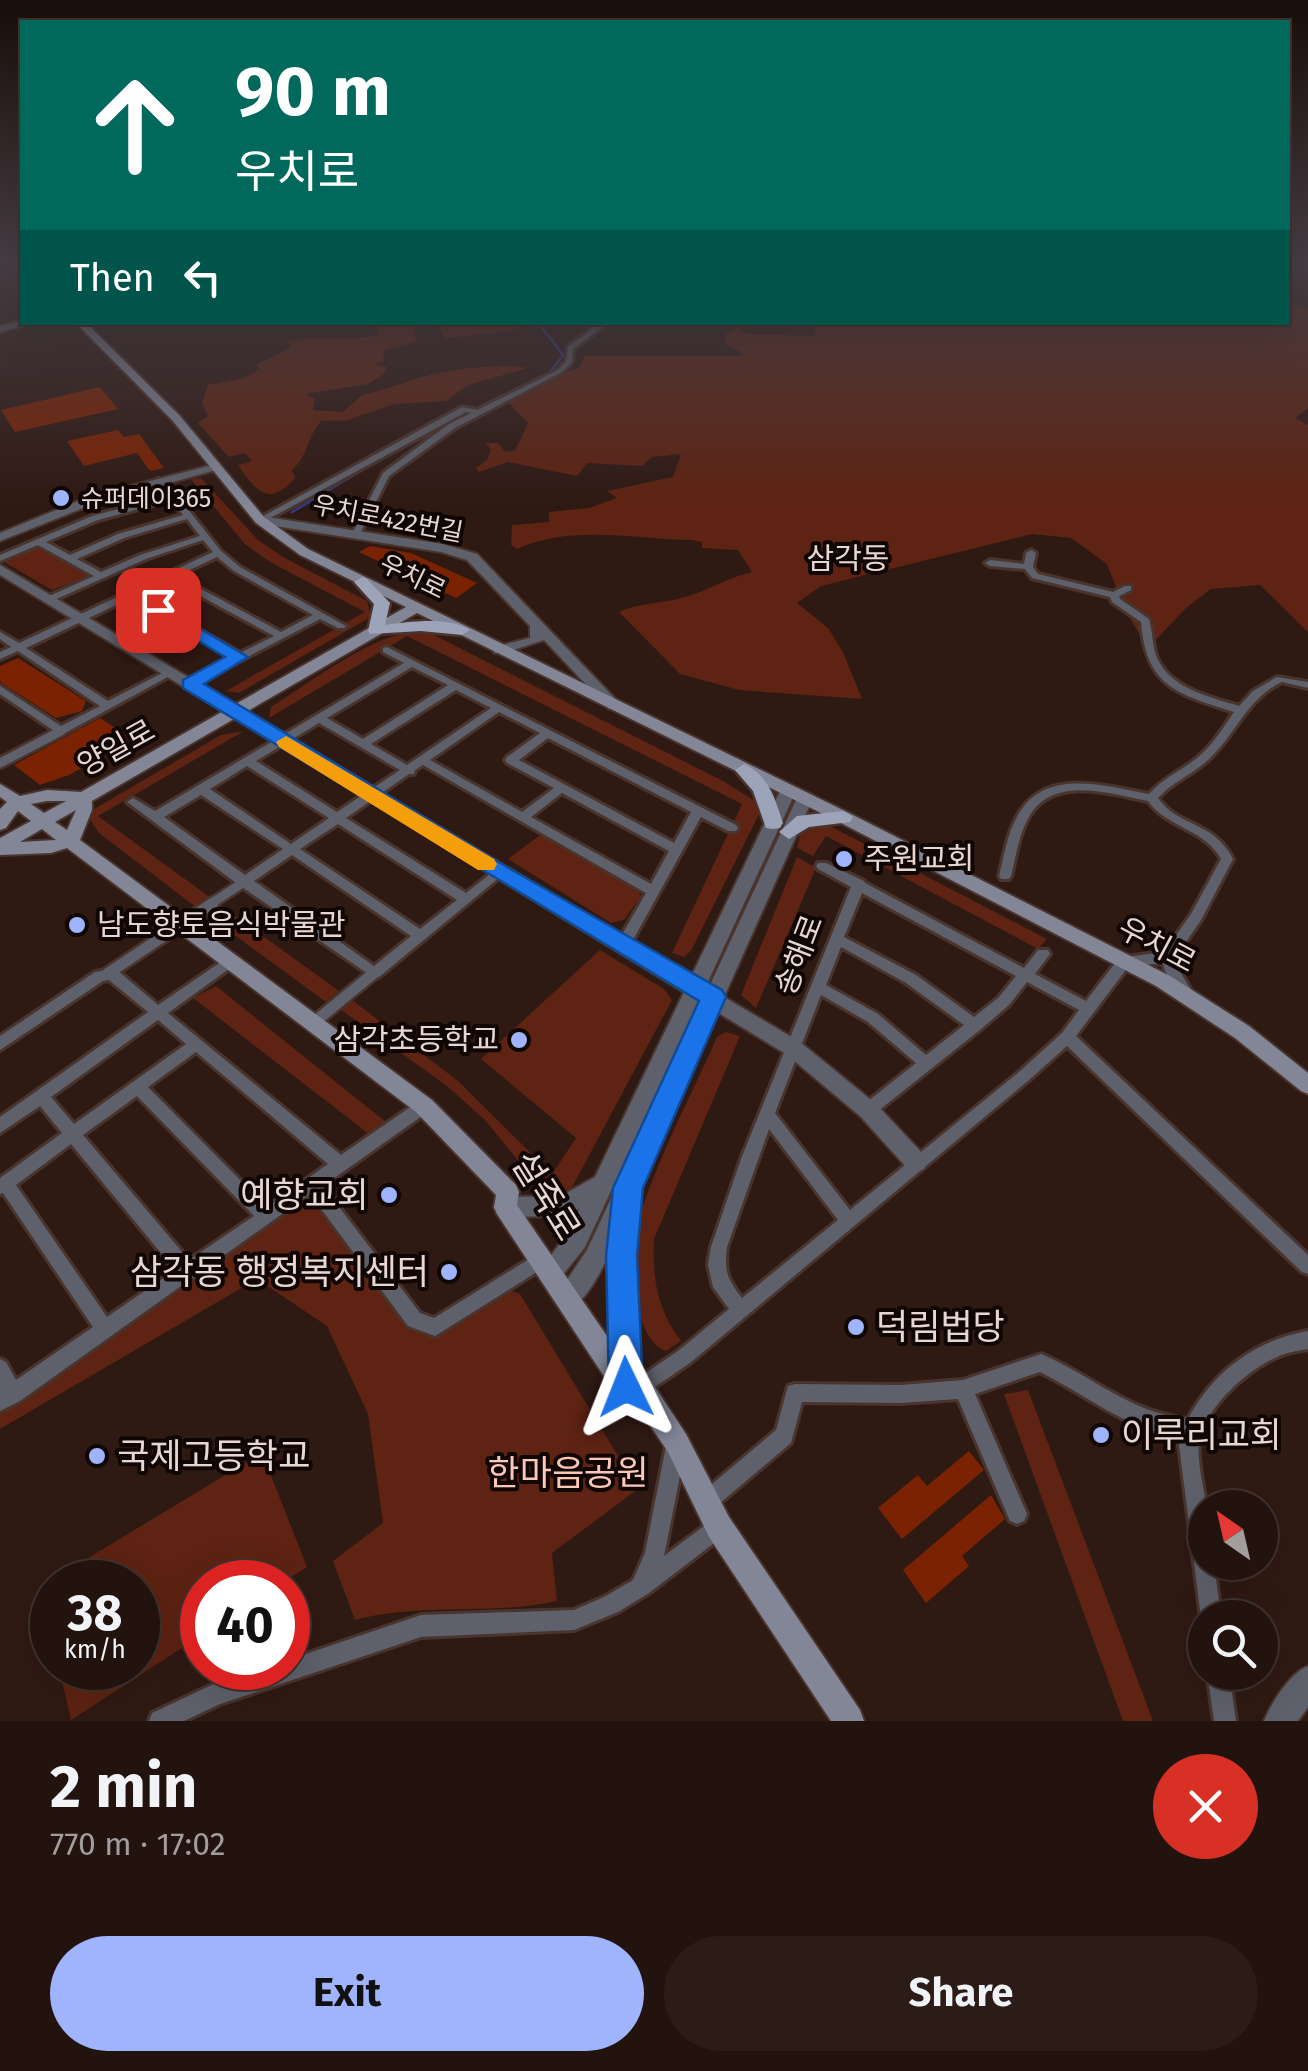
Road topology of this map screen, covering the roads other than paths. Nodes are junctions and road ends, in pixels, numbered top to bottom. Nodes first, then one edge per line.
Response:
1 (101, 343) edge
2 (576, 343) edge
3 (478, 413) junction
4 (216, 467) junction
5 (161, 481) junction
6 (173, 496) junction
7 (188, 516) junction
8 (260, 520) junction
9 (353, 533) junction
10 (0, 537) edge
11 (205, 537) junction
12 (39, 542) junction
13 (301, 550) junction
14 (218, 553) junction
15 (1031, 554) dead end
16 (0, 558) edge
17 (70, 558) junction
18 (990, 563) dead end
19 (1028, 567) junction
20 (0, 569) edge
21 (101, 576) junction
22 (170, 576) junction
23 (362, 582) junction
24 (1128, 588) dead end
25 (131, 594) junction
26 (1114, 596) junction
27 (50, 599) junction
28 (415, 608) junction
29 (320, 615) junction
30 (80, 618) junction
31 (341, 626) dead end
32 (536, 628) junction
33 (462, 630) junction
34 (376, 631) junction
35 (280, 634) junction
36 (0, 635) edge
37 (20, 647) junction
38 (387, 650) dead end
39 (499, 650) junction
40 (0, 656) edge
41 (239, 657) junction
42 (411, 663) junction
43 (170, 673) junction
44 (190, 684) junction
45 (1308, 685) edge
46 (454, 686) junction
47 (0, 689) edge
48 (108, 706) junction
49 (614, 706) junction
50 (498, 708) junction
51 (1242, 710) junction
52 (236, 712) junction
53 (320, 719) junction
54 (61, 731) junction
55 (546, 734) junction
56 (283, 740) junction
57 (363, 744) junction
58 (248, 761) junction
59 (424, 761) junction
60 (0, 763) edge
61 (410, 770) junction
62 (744, 770) junction
63 (561, 788) junction
64 (0, 789) edge
65 (201, 790) junction
66 (797, 794) junction
67 (372, 795) junction
68 (83, 798) junction
69 (1152, 798) junction
70 (17, 801) junction
71 (132, 802) dead end
72 (698, 811) junction
73 (155, 817) junction
74 (523, 817) junction
75 (843, 817) junction
76 (338, 818) junction
77 (44, 820) junction
78 (0, 824) edge
79 (781, 827) junction
80 (732, 828) dead end
81 (71, 842) junction
82 (0, 847) edge
83 (291, 850) junction
84 (676, 850) junction
85 (822, 866) dead end
86 (499, 873) junction
87 (1005, 876) dead end
88 (244, 882) junction
89 (859, 884) junction
90 (654, 892) junction
91 (466, 899) junction
92 (179, 926) junction
93 (421, 936) junction
94 (838, 939) junction
95 (622, 946) junction
96 (1042, 954) dead end
97 (1168, 957) junction
98 (228, 962) junction
99 (1124, 962) junction
100 (374, 974) junction
101 (106, 975) junction
102 (1026, 976) junction
103 (820, 988) junction
104 (704, 992) junction
105 (1186, 993) junction
106 (1089, 1009) junction
107 (157, 1014) junction
108 (312, 1025) junction
109 (975, 1026) junction
110 (1067, 1037) junction
111 (0, 1044) edge
112 (195, 1045) junction
113 (794, 1048) junction
114 (927, 1064) junction
115 (1308, 1085) edge
116 (137, 1086) junction
117 (42, 1096) junction
118 (424, 1106) junction
119 (868, 1110) junction
120 (768, 1116) junction
121 (0, 1126) edge
122 (72, 1132) junction
123 (916, 1162) junction
124 (341, 1165) junction
125 (312, 1184) junction
126 (602, 1184) junction
127 (2, 1185) edge
128 (628, 1188) junction
129 (505, 1206) junction
130 (265, 1216) junction
131 (848, 1220) junction
132 (546, 1266) junction
133 (1308, 1266) edge
134 (188, 1272) junction
135 (568, 1298) junction
136 (740, 1310) junction
137 (105, 1329) junction
138 (1308, 1340) edge
139 (0, 1368) edge
140 (633, 1387) junction
141 (962, 1389) junction
142 (6, 1398) edge
143 (1191, 1429) junction
144 (677, 1443) junction
145 (1017, 1514) dead end
146 (712, 1515) junction
147 (642, 1586) junction
148 (1209, 1600) edge
149 (1308, 1681) edge
150 (1221, 1690) edge
151 (160, 1721) edge
152 (849, 1721) edge
153 (1225, 1721) edge
154 (1280, 1721) edge

1 - 4 main road, 우치로
2 - 3 street
3 - 8 street
3 - 9 street
4 - 5 street
4 - 8 main road, 우치로
5 - 6 street
5 - 10 street
6 - 7 street
6 - 12 street
7 - 11 street
7 - 17 street
8 - 9 street, 우치로422번길
8 - 13 main road, 우치로
9 - 13 street
9 - 32 street, 우치로422번길
11 - 14 street
11 - 21 street
12 - 16 street
12 - 17 street
13 - 23 main road, 우치로
14 - 22 street
14 - 29 street
15 - 19 street
17 - 21 street
18 - 19 street
19 - 26 street
20 - 27 street, 송해로
21 - 27 street
22 - 25 street
22 - 35 street
23 - 28 main road, 우치로
23 - 34 main road
24 - 26 street
25 - 30 street
25 - 41 street
26 - 51 street
27 - 30 street, 송해로
28 - 33 main road, 우치로
28 - 34 main road, 양일로
29 - 31 street
29 - 35 street
30 - 37 street
30 - 43 street, 송해로
32 - 39 street
32 - 49 street, 우치로422번길
33 - 34 main road
33 - 39 main road, 우치로
34 - 52 main road, 양일로
35 - 41 street
36 - 37 street
37 - 40 street
37 - 48 street
38 - 42 street
39 - 49 main road, 우치로
41 - 44 street
42 - 46 street
42 - 53 street
43 - 44 street, 송해로
43 - 48 street
44 - 52 street, 송해로
45 - 51 street
46 - 50 street
46 - 57 street
47 - 54 street
48 - 54 street
49 - 62 main road, 우치로
50 - 55 street
50 - 59 street
51 - 69 street
52 - 56 street, 송해로
52 - 68 main road, 양일로
53 - 56 street
53 - 57 street
54 - 60 street
55 - 63 street
55 - 72 street
56 - 58 street
56 - 67 street, 송해로
57 - 61 street
58 - 65 street
58 - 76 street
59 - 61 street
59 - 74 street
61 - 67 street
62 - 66 main road, 우치로
62 - 79 main road
63 - 74 street
63 - 84 street
64 - 70 main road, 설죽로
65 - 73 street
65 - 83 street
66 - 75 main road, 우치로
66 - 79 street
67 - 76 street
67 - 86 street, 송해로
68 - 70 main road
68 - 77 main road, 양일로
68 - 81 main road
69 - 87 street
69 - 97 street
70 - 77 main road, 설죽로
70 - 78 main road
71 - 73 street
72 - 80 street
72 - 84 street
73 - 88 street
74 - 90 street
75 - 79 main road
75 - 99 main road, 우치로
76 - 83 street
76 - 91 street
77 - 81 main road, 설죽로
77 - 82 main road, 양일로
79 - 104 street
81 - 82 main road
81 - 92 main road, 설죽로
83 - 88 street
83 - 93 street
84 - 90 street
85 - 89 street
86 - 91 street
86 - 95 street, 송해로
88 - 92 street
88 - 100 street
89 - 94 street, 송해로
89 - 102 street
90 - 95 street
91 - 93 street
92 - 98 main road, 설죽로
92 - 101 street
93 - 100 street
94 - 103 street, 송해로
94 - 109 street
95 - 104 street, 송해로
96 - 102 street
97 - 99 street
97 - 105 street
98 - 107 street
98 - 108 main road, 설죽로
99 - 105 main road, 우치로
99 - 106 street
100 - 108 street
101 - 107 street
101 - 111 street
102 - 106 street
102 - 109 street
103 - 113 street, 송해로
103 - 114 street
104 - 113 street, 송해로
104 - 126 street
104 - 128 street
105 - 115 main road, 우치로
106 - 110 street
107 - 112 street
107 - 117 street
108 - 118 main road, 설죽로
109 - 114 street
110 - 123 street
110 - 133 street
112 - 116 street
112 - 124 street
113 - 119 street, 송해로
113 - 120 street
114 - 119 street
116 - 122 street
116 - 130 street
117 - 121 street
117 - 122 street
118 - 124 street
118 - 129 main road, 설죽로
119 - 123 street, 송해로
120 - 131 street
120 - 136 street
122 - 127 street
122 - 134 street
123 - 131 street
124 - 125 street
125 - 130 street
125 - 132 street
126 - 129 street
126 - 132 street
127 - 137 street
128 - 135 street
128 - 140 street
129 - 132 main road, 설죽로
130 - 134 street
131 - 136 street
132 - 135 main road, 설죽로
134 - 137 street
135 - 140 main road, 설죽로
136 - 140 street
137 - 142 street
138 - 143 street
139 - 142 street
140 - 144 main road, 설죽로
141 - 143 street
141 - 145 street
141 - 146 street
143 - 148 street
144 - 146 main road, 설죽로
144 - 147 street
146 - 147 street
146 - 152 main road, 설죽로
147 - 151 street
149 - 154 street
150 - 153 street

